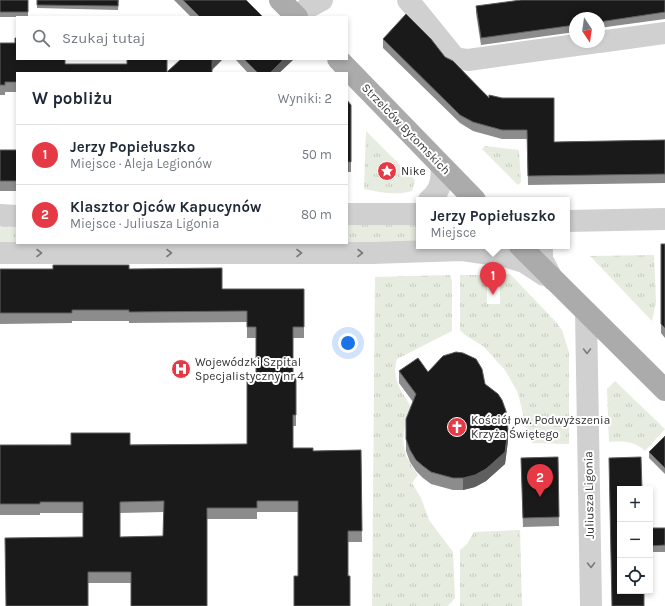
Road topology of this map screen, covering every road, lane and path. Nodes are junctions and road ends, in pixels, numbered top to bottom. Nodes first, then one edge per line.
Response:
1 (280, 0) edge
2 (322, 0) edge
3 (408, 0) edge
4 (296, 16) edge
5 (298, 16) edge
6 (665, 33) edge
7 (605, 41) edge
8 (569, 46) edge
9 (339, 60) edge
10 (441, 166) junction
11 (431, 197) edge
12 (472, 197) edge
13 (416, 207) edge
14 (348, 214) edge
15 (396, 214) junction
16 (416, 214) edge
17 (0, 215) edge
18 (16, 216) edge
19 (665, 219) edge
20 (570, 221) edge
21 (102, 248) edge
22 (446, 249) edge
23 (470, 249) edge
24 (523, 249) edge
25 (542, 249) edge
26 (0, 253) edge
27 (554, 281) junction
28 (586, 312) junction
29 (665, 390) edge
30 (591, 606) edge

1 - 4 main road
2 - 5 street
3 - 8 street
6 - 7 street
9 - 10 main road, Strzelców Bytomskich
10 - 11 street
10 - 12 main road, Strzelców Bytomskich
13 - 15 street
14 - 15 street
15 - 16 street
17 - 18 street
19 - 20 street
21 -> 22 street
26 -> 21 street
23 - 27 street
24 - 27 main road
25 - 27 street
27 - 28 main road
28 - 29 main road
28 -> 30 street, Juliusza Ligonia

